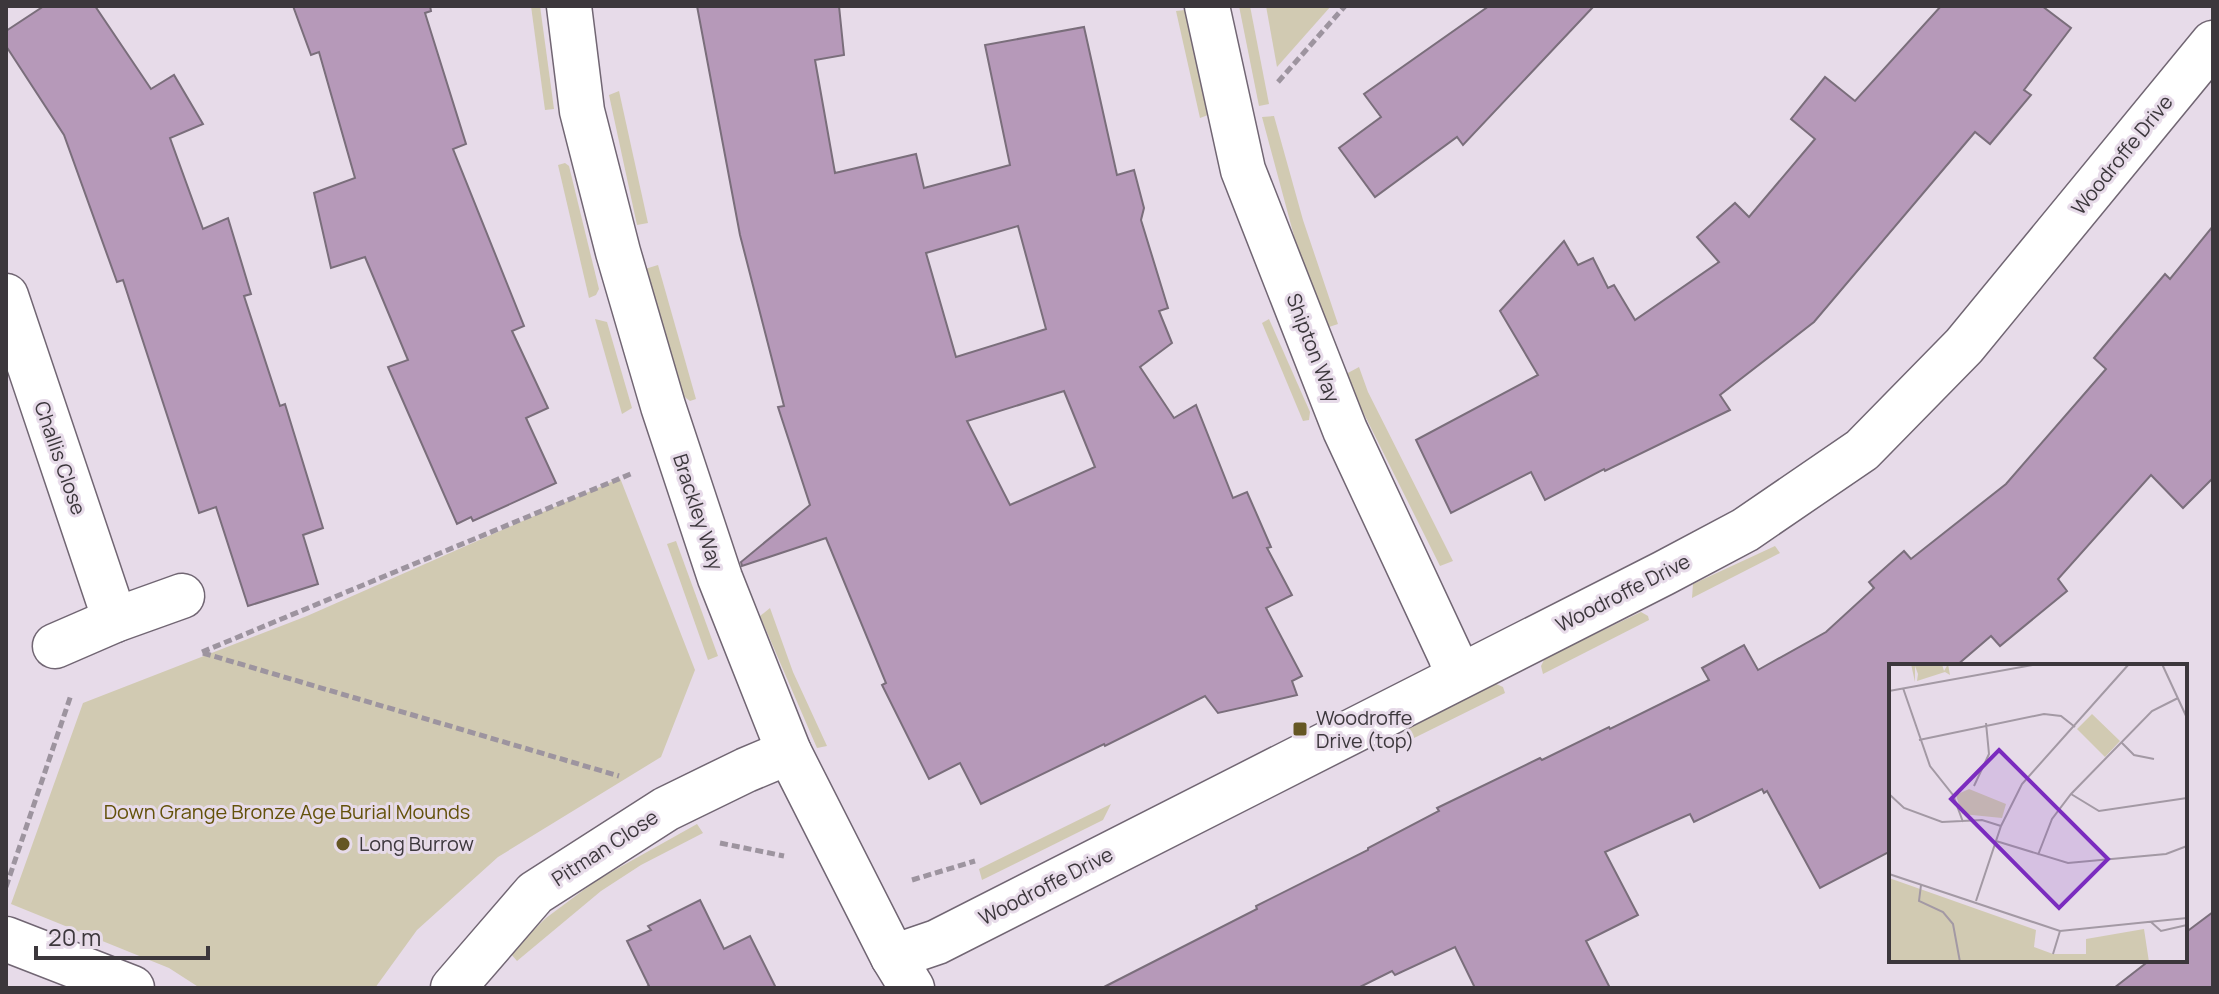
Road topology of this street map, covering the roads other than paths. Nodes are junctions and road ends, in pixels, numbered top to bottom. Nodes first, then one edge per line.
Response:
1 (569, 6) edge
2 (1207, 6) edge
3 (2213, 43) edge
4 (6, 296) edge
5 (182, 596) road end
6 (115, 620) junction
7 (55, 646) road end
8 (1458, 677) junction
9 (789, 752) junction
10 (6, 939) edge
11 (902, 972) edge
12 (132, 988) edge
13 (453, 988) edge

1 - 9 street, Brackley Way
2 - 8 street, Shipton Way
3 - 8 street, Woodroffe Drive
4 - 6 street, Challis Close
5 - 6 street
6 - 7 street
8 - 11 street, Woodroffe Drive
9 - 11 street, Brackley Way
9 - 13 street, Pitman Close
10 - 12 street

